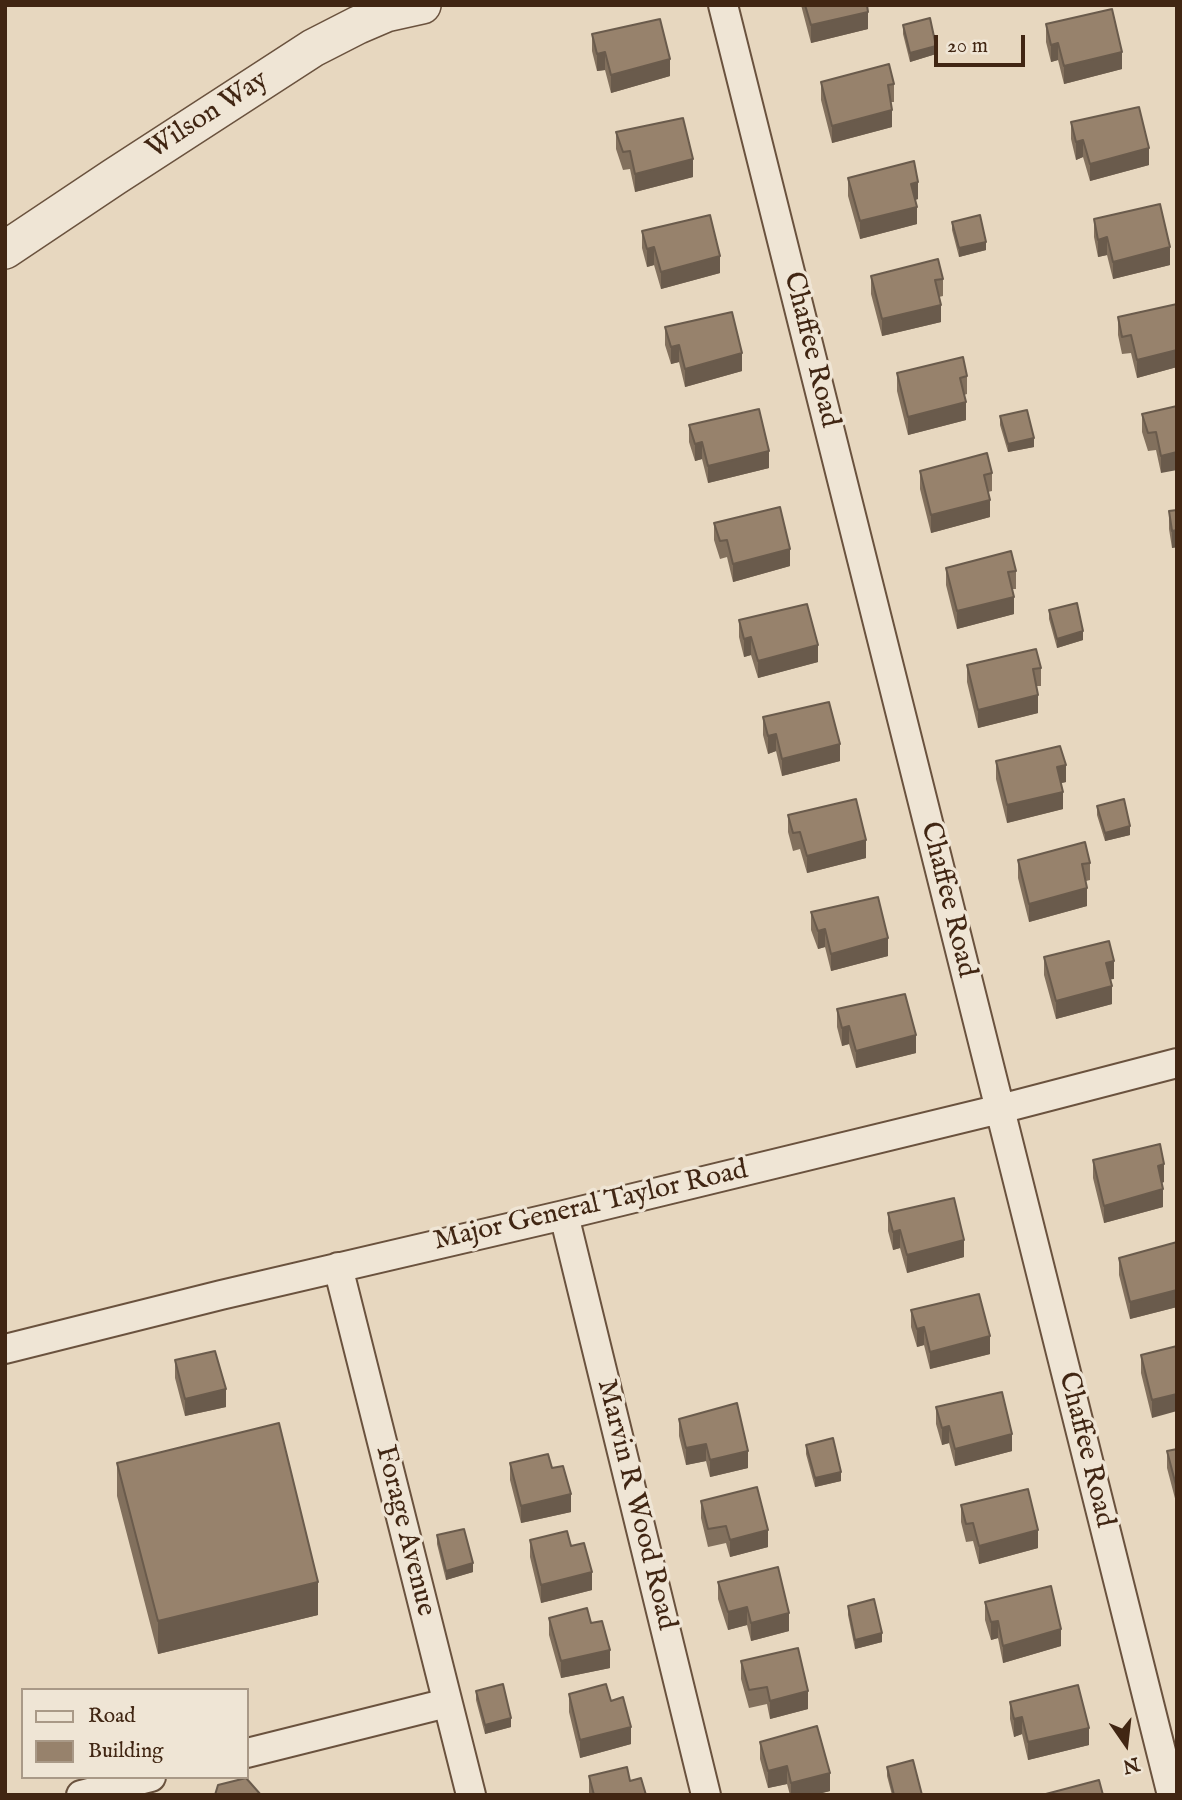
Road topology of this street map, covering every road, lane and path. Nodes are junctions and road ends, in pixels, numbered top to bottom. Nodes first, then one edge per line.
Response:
1 (422, 5) edge
2 (723, 5) edge
3 (5, 250) edge
4 (1177, 1063) edge
5 (1000, 1109) junction
6 (564, 1215) junction
7 (338, 1267) junction
8 (5, 1349) edge
9 (447, 1703) junction
10 (248, 1753) edge
11 (143, 1779) edge
12 (82, 1795) edge
13 (471, 1795) edge
14 (706, 1795) edge
15 (1172, 1795) edge

1 - 3 street, Wilson Way
2 - 5 street, Chaffee Road
4 - 5 street, Major General Taylor Road
5 - 6 street, Major General Taylor Road
5 - 15 street, Chaffee Road
6 - 7 street, Major General Taylor Road
6 - 14 street, Marvin R Wood Road
7 - 8 street, Major General Taylor Road
7 - 9 street, Forage Avenue
9 - 10 street
9 - 13 street, Forage Avenue
11 - 12 street

